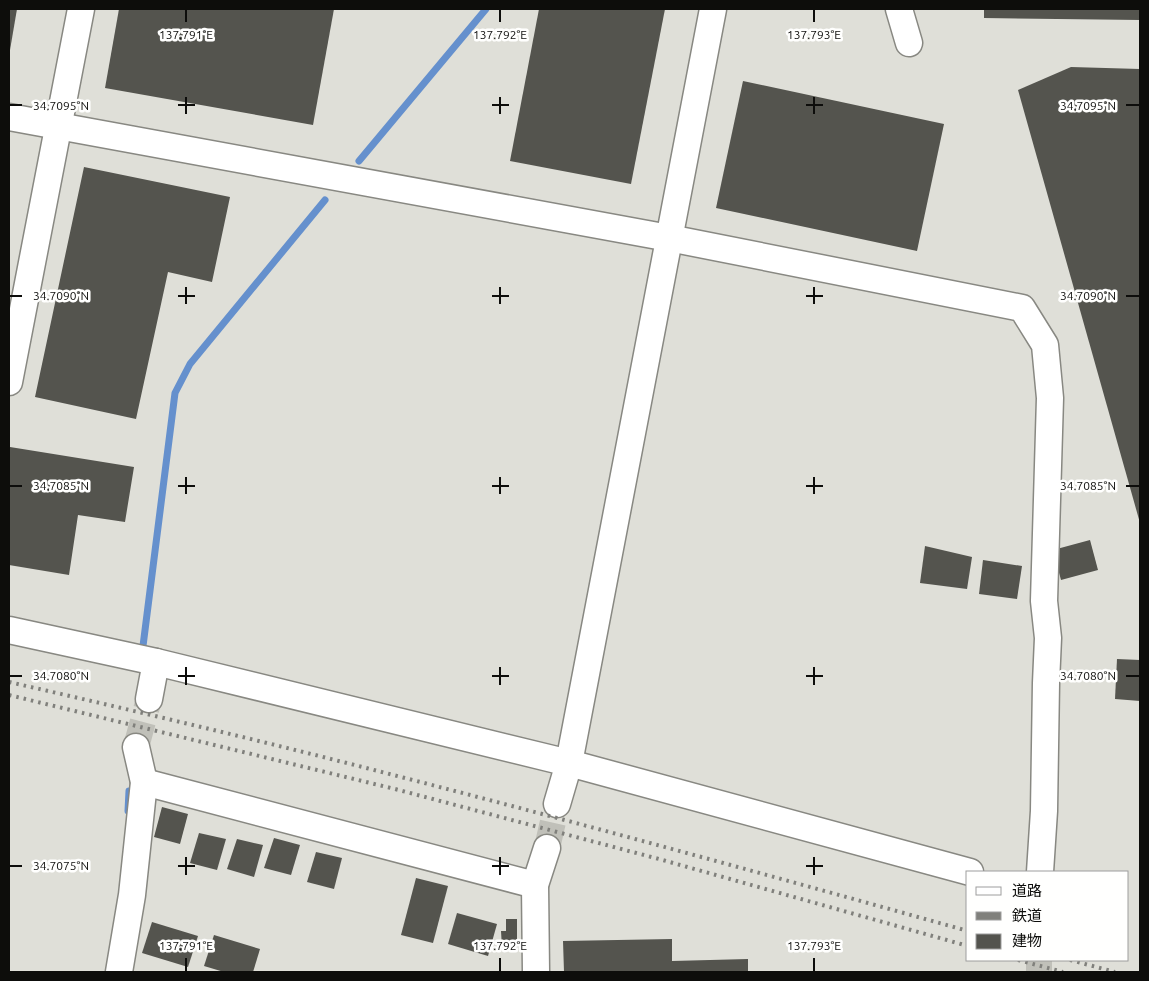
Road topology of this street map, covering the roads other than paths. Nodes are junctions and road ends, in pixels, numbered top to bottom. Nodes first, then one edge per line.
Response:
1 (81, 9) edge
2 (713, 9) edge
3 (900, 9) edge
4 (909, 43) dead end
5 (9, 117) edge
6 (59, 128) junction
7 (669, 238) junction
8 (9, 382) edge
9 (9, 630) edge
10 (156, 662) junction
11 (149, 699) tunnel mouth
12 (136, 746) tunnel mouth
13 (569, 763) junction
14 (144, 782) junction
15 (557, 804) tunnel mouth
16 (547, 848) tunnel mouth
17 (966, 871) edge
18 (1040, 871) edge
19 (535, 885) junction
20 (119, 972) edge
21 (536, 972) edge

1 - 6 street
2 - 7 street
3 - 4 street
5 - 6 street
6 - 7 street
6 - 8 street
7 - 13 street
7 - 18 street
9 - 10 street
10 - 11 street
10 - 13 street
12 - 14 street
13 - 15 street
13 - 17 street
14 - 19 street
14 - 20 street
16 - 19 street
19 - 21 street

